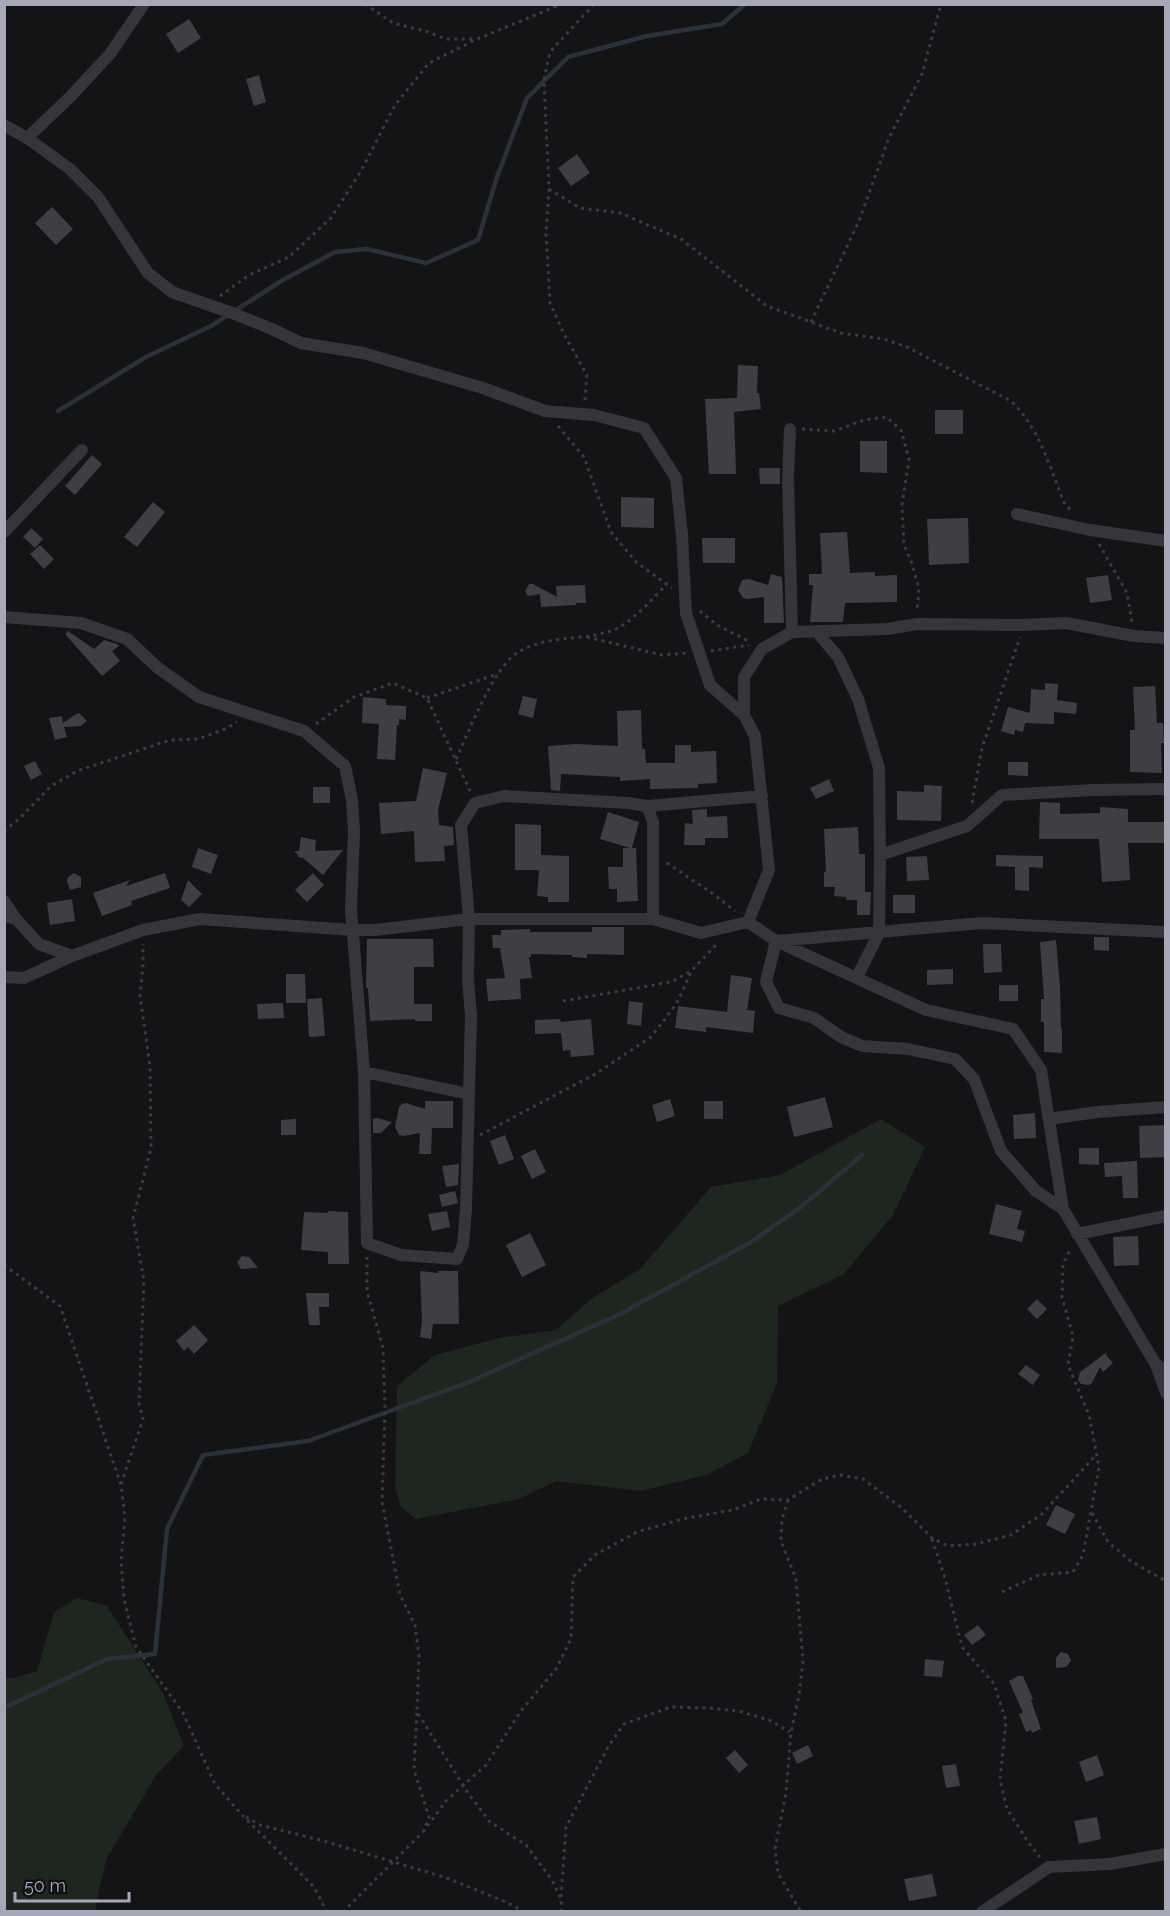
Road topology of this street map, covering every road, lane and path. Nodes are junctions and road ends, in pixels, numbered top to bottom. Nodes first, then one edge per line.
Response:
1 (144, 4) edge
2 (365, 4) edge
3 (562, 4) edge
4 (594, 4) edge
5 (941, 4) edge
6 (477, 39) junction
7 (4, 124) edge
8 (27, 138) junction
9 (549, 189) junction
10 (208, 304) junction
11 (811, 322) junction
12 (545, 411) junction
13 (585, 414) junction
14 (790, 429) joint
15 (82, 450) dead end
16 (1074, 513) dead end
17 (1017, 514) dead end
18 (1090, 530) junction
19 (4, 532) edge
20 (1166, 541) edge
21 (667, 584) junction
22 (685, 598) junction
23 (4, 617) edge
24 (917, 624) junction
25 (1023, 625) junction
26 (792, 632) junction
27 (817, 632) junction
28 (586, 636) junction
29 (1134, 636) junction
30 (1166, 638) edge
31 (699, 652) junction
32 (497, 674) junction
33 (427, 698) junction
34 (252, 714) junction
35 (744, 715) junction
36 (304, 732) junction
37 (456, 759) junction
38 (1166, 789) edge
39 (762, 796) junction
40 (476, 803) junction
41 (647, 806) junction
42 (967, 826) junction
43 (4, 831) edge
44 (653, 854) junction
45 (880, 855) junction
46 (4, 902) edge
47 (10, 917) edge
48 (469, 919) junction
49 (653, 919) junction
50 (748, 922) junction
51 (735, 925) junction
52 (142, 930) junction
53 (352, 930) junction
54 (879, 933) junction
55 (1164, 933) edge
56 (776, 941) junction
57 (72, 957) junction
58 (692, 970) junction
59 (4, 977) edge
60 (857, 977) junction
61 (563, 1001) dead end
62 (364, 1072) junction
63 (469, 1094) junction
64 (1166, 1107) edge
65 (1049, 1119) junction
66 (467, 1142) junction
67 (1063, 1209) junction
68 (1166, 1216) edge
69 (1077, 1234) junction
70 (367, 1242) junction
71 (4, 1265) edge
72 (1155, 1364) junction
73 (1166, 1372) edge
74 (1166, 1393) edge
75 (1097, 1454) junction
76 (121, 1485) junction
77 (788, 1500) junction
78 (1091, 1511) junction
79 (932, 1538) junction
80 (1166, 1581) edge
81 (1002, 1592) dead end
82 (417, 1712) junction
83 (791, 1732) junction
84 (464, 1786) junction
85 (241, 1814) junction
86 (423, 1832) junction
87 (1166, 1854) edge
88 (394, 1862) junction
89 (1049, 1867) junction
90 (561, 1899) junction
91 (327, 1911) edge
92 (343, 1911) edge
93 (525, 1911) edge
94 (562, 1911) edge
95 (801, 1911) edge
96 (982, 1911) edge

1 - 8 street
2 - 6 path
3 - 6 path
4 - 9 path
5 - 11 path
6 - 10 path
7 - 8 street
8 - 10 street
9 - 11 path
9 - 13 path
10 - 12 street
11 - 16 path
12 - 13 street
12 - 21 path
13 - 22 street
14 - 24 path
14 - 26 street
15 - 19 street
17 - 18 street
18 - 20 street
18 - 29 path
21 - 22 path
21 - 28 path
22 - 31 street
22 - 31 path
23 - 34 street
24 - 25 street
24 - 27 street
25 - 29 street
25 - 42 path
26 - 27 street
26 - 35 street
27 - 45 street
28 - 31 path
28 - 32 path
29 - 30 street
31 - 35 street
32 - 33 path
32 - 37 path
33 - 36 path
33 - 37 path
34 - 36 street
34 - 43 path
35 - 39 street
36 - 53 street
37 - 40 path
38 - 42 street
39 - 41 street
39 - 50 street
40 - 41 street
40 - 48 street
41 - 44 street
42 - 45 street
44 - 49 street
44 - 50 path
45 - 54 street
46 - 47 street
47 - 57 street
48 - 49 street
48 - 53 street
48 - 63 street
49 - 51 street
50 - 51 street
50 - 56 street
51 - 58 path
52 - 53 street
52 - 57 street
52 - 76 path
53 - 62 street
54 - 55 street
54 - 56 street
54 - 60 street
56 - 60 street
56 - 67 street
57 - 59 street
58 - 61 path
58 - 66 path
60 - 65 street
62 - 63 street
62 - 70 street
63 - 66 street
64 - 65 street
65 - 67 street
66 - 70 street
67 - 69 street
68 - 69 street
69 - 72 street
69 - 75 path
70 - 82 path
71 - 76 path
72 - 73 street
72 - 74 street
75 - 78 path
75 - 79 path
76 - 85 path
77 - 79 path
77 - 83 path
77 - 84 path
78 - 80 path
78 - 81 path
79 - 89 path
82 - 84 path
82 - 86 path
83 - 90 path
83 - 95 path
84 - 86 path
84 - 90 path
85 - 88 path
85 - 91 path
86 - 88 path
87 - 89 street
88 - 92 path
88 - 93 path
89 - 96 street
90 - 94 path

